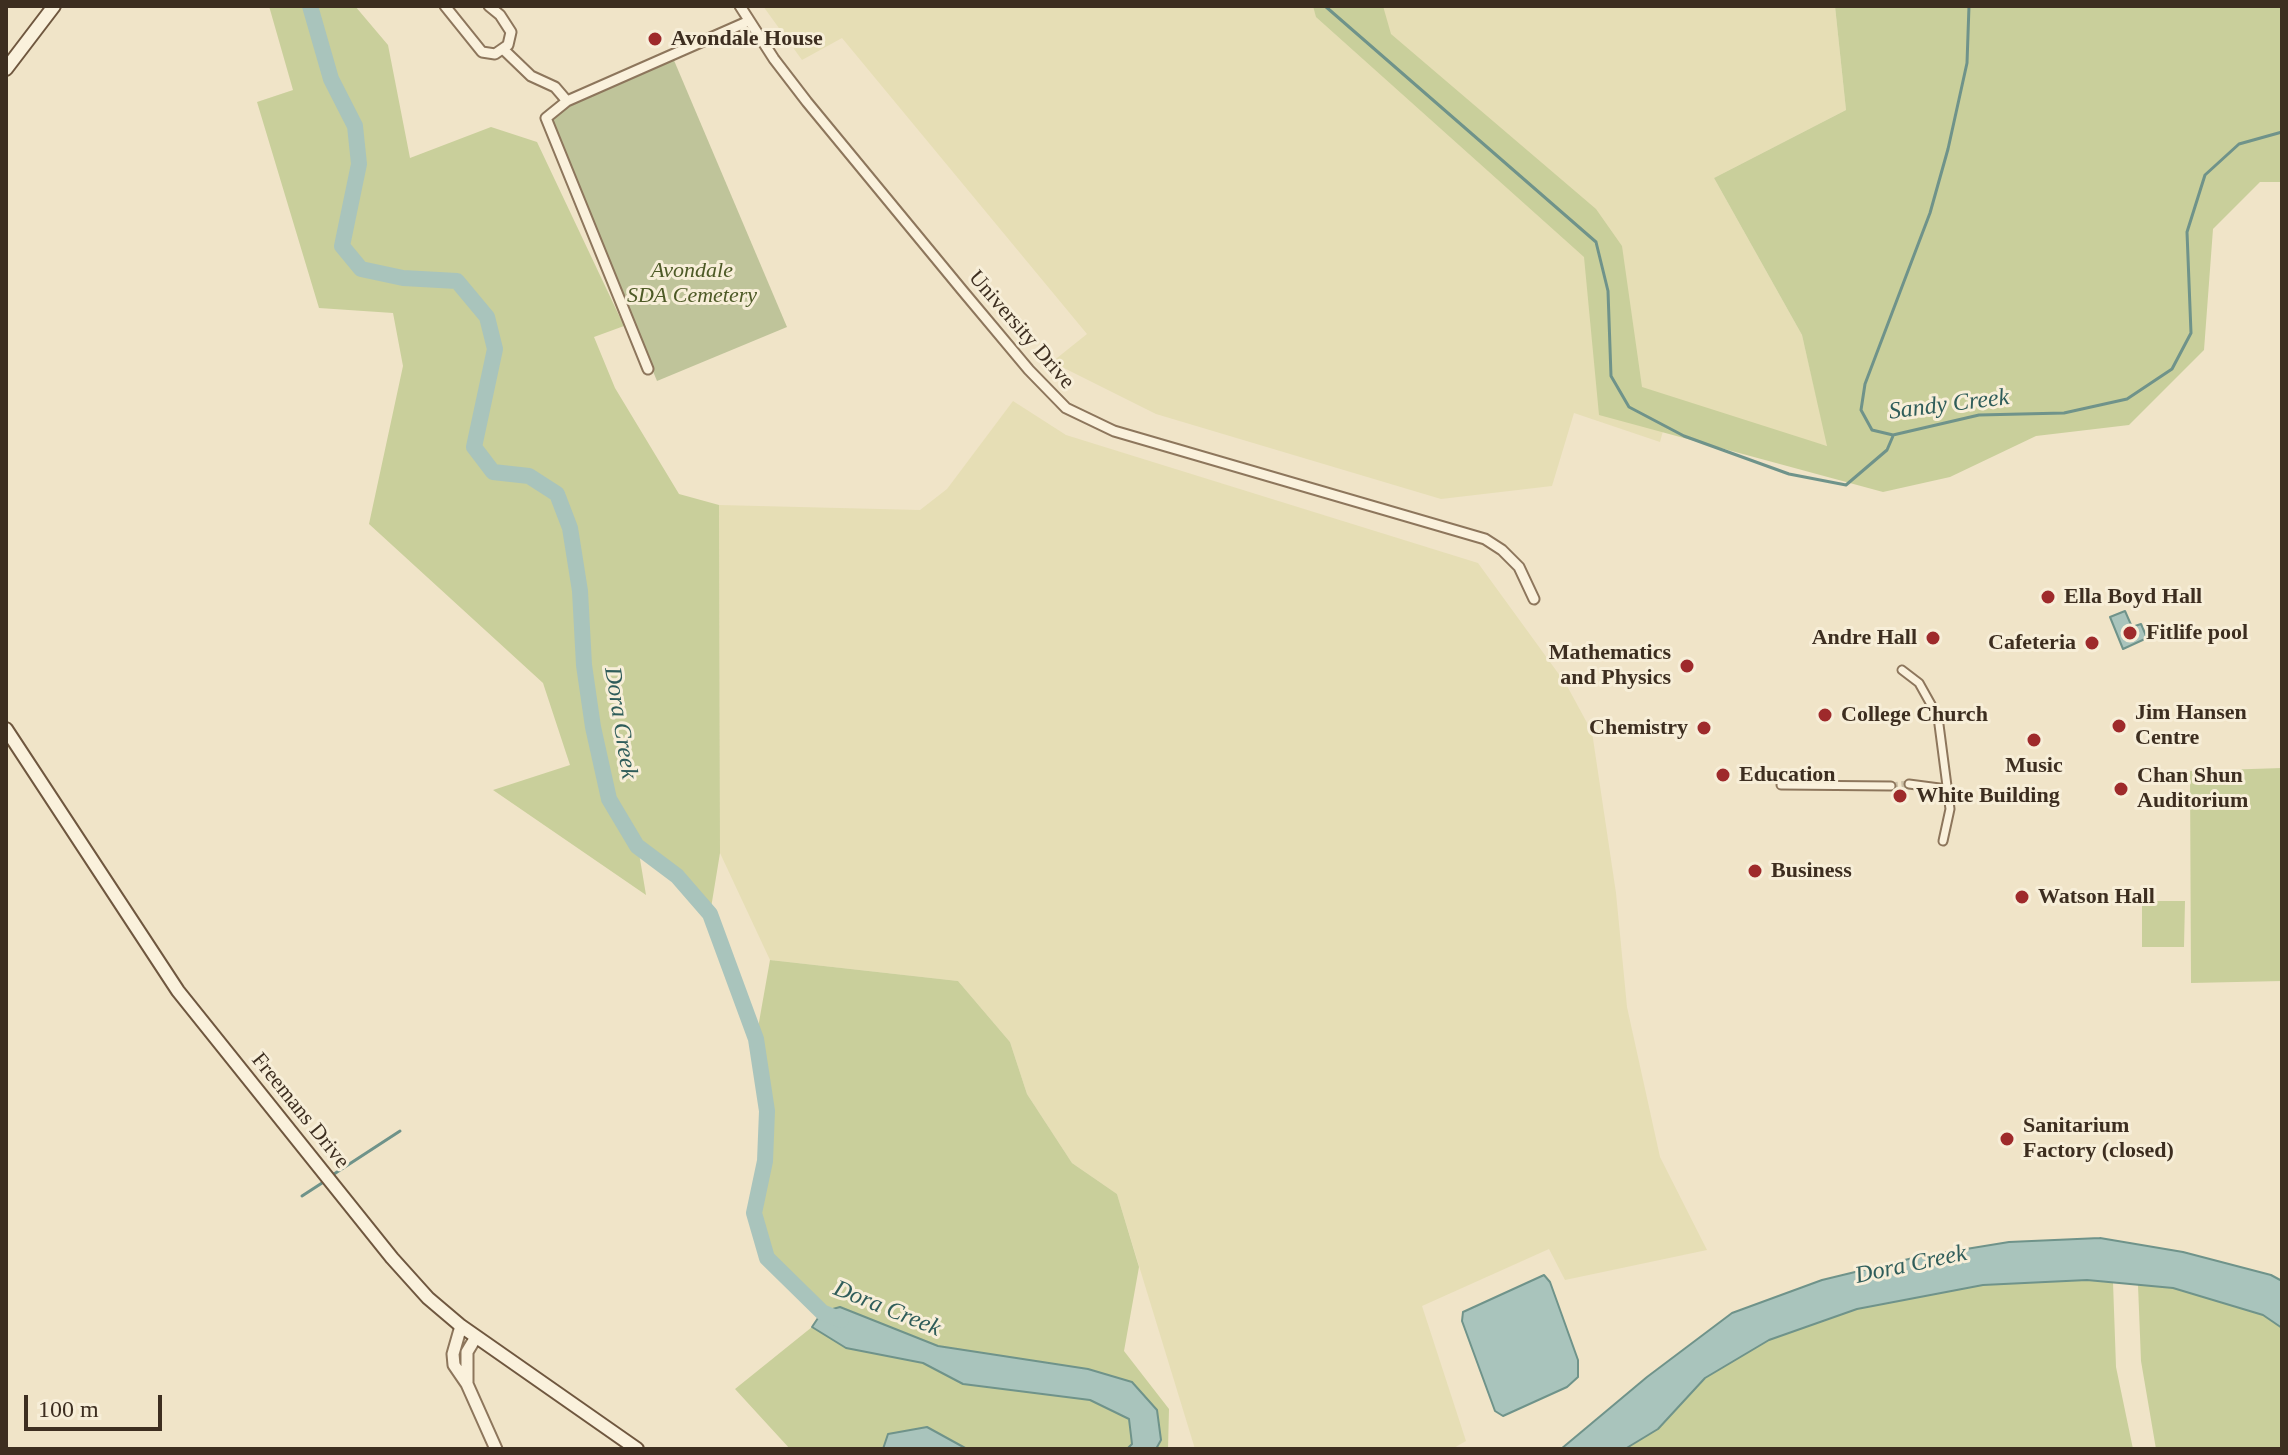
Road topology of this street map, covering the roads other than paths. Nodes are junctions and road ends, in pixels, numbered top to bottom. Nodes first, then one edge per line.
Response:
1 (54, 6) edge
2 (445, 6) edge
3 (489, 6) edge
4 (740, 6) edge
5 (749, 21) junction
6 (504, 50) junction
7 (6, 69) edge
8 (567, 101) junction
9 (648, 369) dead end
10 (1534, 599) dead end
11 (1902, 670) dead end
12 (6, 729) edge
13 (1909, 784) tunnel mouth
14 (1781, 785) dead end
15 (1891, 786) tunnel mouth
16 (1947, 789) junction
17 (1943, 841) dead end
18 (461, 1326) junction
19 (476, 1337) junction
20 (467, 1384) junction
21 (496, 1449) edge
22 (637, 1449) edge

1 - 7 main road
2 - 6 street
3 - 6 street
4 - 5 street, University Drive
5 - 8 street
5 - 10 street, University Drive
6 - 8 street
8 - 9 street
11 - 16 street
12 - 18 main road, Freemans Drive
13 - 16 street
14 - 15 street
16 - 17 street
18 - 19 main road, Freemans Drive
18 - 20 street
19 - 20 street
19 - 22 main road, Freemans Drive
20 - 21 street

